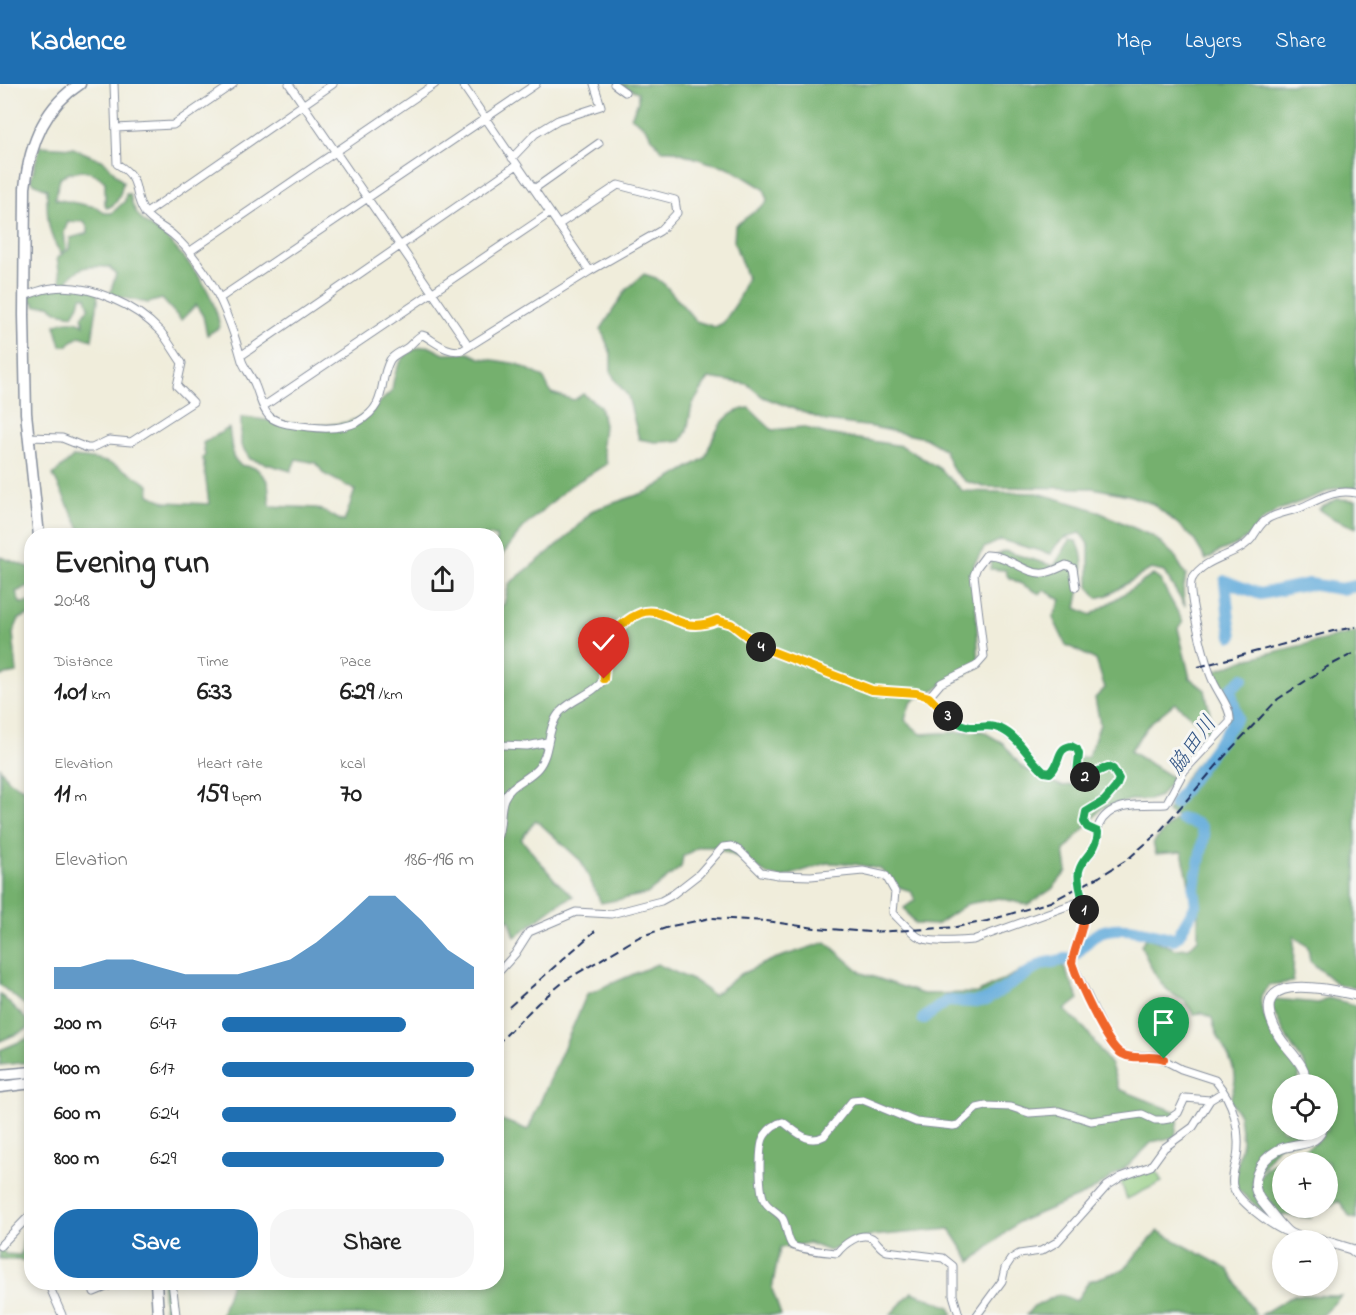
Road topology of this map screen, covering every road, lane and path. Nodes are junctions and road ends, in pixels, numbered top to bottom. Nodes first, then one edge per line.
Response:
1 (80, 84) edge
2 (114, 84) edge
3 (233, 84) edge
4 (289, 84) edge
5 (333, 84) edge
6 (435, 84) edge
7 (462, 84) edge
8 (536, 84) edge
9 (594, 84) edge
10 (614, 84) edge
11 (625, 92) dead end
12 (303, 105) junction
13 (485, 118) junction
14 (116, 128) junction
15 (600, 144) dead end
16 (335, 152) junction
17 (512, 158) junction
18 (517, 165) junction
19 (534, 189) junction
20 (368, 199) junction
21 (550, 213) junction
22 (145, 214) junction
23 (558, 225) junction
24 (400, 246) junction
25 (189, 252) junction
26 (590, 271) junction
27 (432, 292) junction
28 (24, 296) junction
29 (220, 298) junction
30 (469, 346) junction
31 (242, 355) junction
32 (264, 406) junction
33 (28, 437) junction
34 (1356, 493) edge
35 (38, 528) edge
36 (1076, 587) dead end
37 (929, 697) junction
38 (548, 742) junction
39 (504, 745) edge
40 (504, 801) edge
41 (1098, 832) junction
42 (1084, 900) junction
43 (504, 966) edge
44 (1356, 995) edge
45 (24, 1073) edge
46 (1304, 1074) edge
47 (0, 1075) edge
48 (24, 1084) edge
49 (0, 1086) edge
50 (1223, 1092) junction
51 (1210, 1100) junction
52 (1313, 1140) edge
53 (24, 1221) edge
54 (1282, 1230) edge
55 (1287, 1230) edge
56 (0, 1234) edge
57 (3, 1243) edge
58 (1338, 1245) edge
59 (1356, 1253) edge
60 (51, 1290) edge
61 (99, 1290) edge
62 (156, 1290) edge
63 (173, 1290) edge
64 (94, 1292) dead end
65 (62, 1315) edge
66 (158, 1315) edge
67 (176, 1315) edge
68 (959, 1315) edge
69 (977, 1315) edge

1 - 28 main road
2 - 14 street
3 - 14 street
4 - 12 street
5 - 12 street
6 - 16 street
7 - 13 street
8 - 13 street
9 - 17 street
10 - 11 street
12 - 16 street
12 - 22 street
13 - 17 street
13 - 20 street
14 - 22 street
15 - 19 street
16 - 20 street
16 - 25 street
17 - 18 street
18 - 19 street
18 - 24 street
19 - 21 street
20 - 24 street
20 - 29 street
21 - 23 street
21 - 27 street
22 - 25 street
23 - 26 street
23 - 26 street
24 - 27 street
24 - 31 street
25 - 29 street
26 - 30 street
27 - 30 street
27 - 32 street
28 - 33 main road
28 - 33 street
29 - 31 street
30 - 32 street
31 - 32 street
33 - 35 main road
34 - 41 street
36 - 37 street
37 - 38 street
37 - 41 street
38 - 39 street
38 - 40 street
41 - 42 street
42 - 43 street
42 - 50 street
44 - 46 street
45 - 47 main road
48 - 49 main road
50 - 51 street
50 - 54 street
51 - 68 street
51 - 69 street
52 - 55 street
53 - 57 street
56 - 57 street
58 - 59 street
60 - 65 street
61 - 64 street
62 - 66 main road
63 - 67 street

